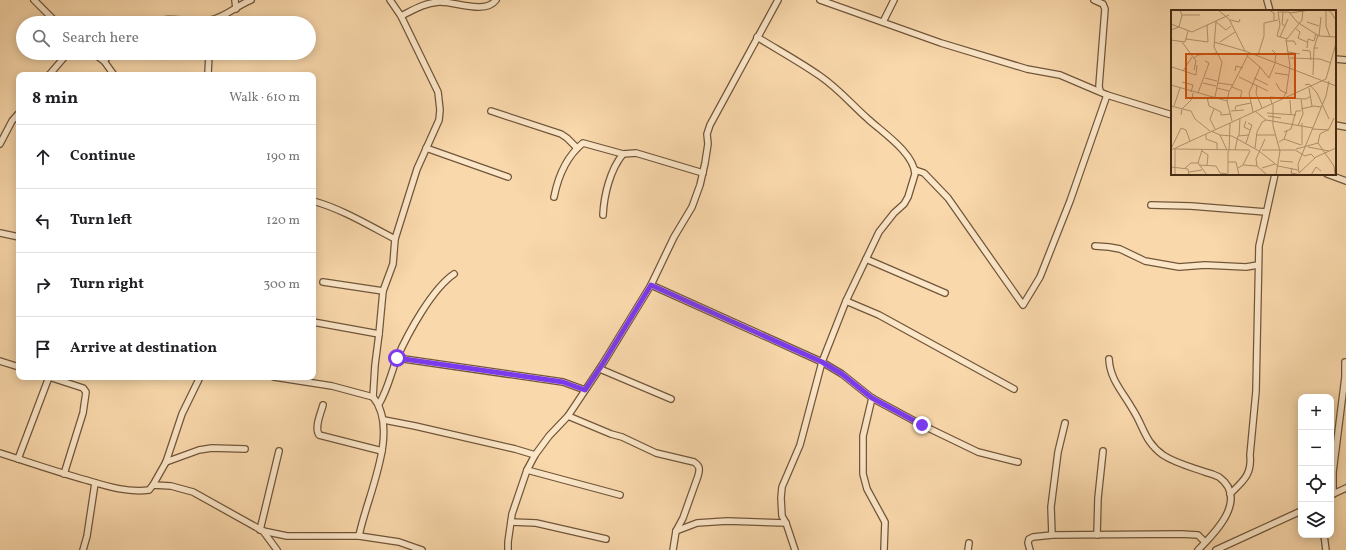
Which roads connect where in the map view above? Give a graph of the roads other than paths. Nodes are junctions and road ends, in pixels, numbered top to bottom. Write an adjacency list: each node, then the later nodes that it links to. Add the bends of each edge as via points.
1 (34, 0): 13 (street)
2 (236, 0): 11 (street)
3 (250, 0): 11 (street)
4 (390, 0): 15 (street)
5 (496, 0): 15 (street, via 493,4 480,7 438,2 426,4)
6 (778, 0): 17 (street)
7 (820, 0): 16 (street)
8 (894, 0): 16 (street)
9 (1094, 0): 24 (street, via 1103,4 1105,8)
10 (1267, 0): 12 (street)
11 (236, 9): 14 (street)
12 (1270, 10)
13 (50, 16)
14 (225, 16)
15 (400, 16): 32 (street, via 438,92 439,120)
16 (883, 22): 24 (street, via 1027,69 1060,75)
17 (757, 37): 35 (street, via 841,92 894,142 909,158); 36 (street, via 710,125)
18 (62, 60): 21 (street)
19 (209, 60): 23 (street)
20 (104, 61): 22 (street)
21 (52, 72)
22 (112, 72)
23 (208, 72)
24 (1100, 91): 25 (street)
25 (1107, 95): 27 (street); 35 (street, via 1040,277 1023,305 948,198 924,173)
26 (491, 112): 33 (street, via 561,134)
27 (1171, 115)
28 (16, 116): 31 (street)
29 (1336, 125): 30 (street)
30 (1346, 127)
31 (0, 144)
32 (426, 148): 39 (street); 48 (street)
33 (577, 148): 34 (street, via 583,143); 41 (street, via 566,165)
34 (623, 154): 36 (street, via 636,153); 45 (street, via 608,186)
35 (915, 170): 50 (street, via 908,197 880,232)
36 (703, 173): 54 (street, via 692,207)
37 (1275, 175): 44 (street)
38 (1331, 175): 40 (street)
39 (508, 177)
40 (1346, 181)
41 (554, 197)
42 (316, 202): 48 (street, via 351,215)
43 (1152, 205): 44 (street)
44 (1266, 212): 51 (street, via 1258,246)
45 (603, 215)
46 (0, 233): 47 (street)
47 (16, 236)
48 (394, 239): 55 (street, via 393,264)
49 (1095, 246): 51 (street, via 1120,249 1145,261 1179,267)
50 (866, 259): 56 (street); 57 (street)
51 (1258, 265): 96 (street, via 1256,391 1251,464 1244,480)
52 (454, 274): 60 (street, via 436,290)
53 (323, 282): 55 (street)
54 (651, 285): 63 (street); 66 (street)
55 (383, 291): 59 (street)
56 (944, 293)
57 (846, 301): 63 (street); 71 (street, via 879,316)
58 (316, 323): 59 (street)
59 (380, 334): 73 (street)
60 (397, 358): 72 (street, via 563,382); 76 (street, via 386,392)
61 (1108, 359): 96 (street, via 1113,378 1154,448 1179,463 1219,477 1228,487)
62 (0, 362): 65 (street)
63 (822, 362): 75 (street); 101 (street, via 800,446 782,487 781,507)
64 (1345, 362): 90 (street)
65 (16, 366)
66 (600, 369): 72 (street); 74 (street)
67 (48, 380): 87 (street)
68 (58, 380): 92 (street, via 83,388 86,392 83,412)
69 (199, 380): 88 (street, via 182,414)
70 (293, 380): 73 (street, via 332,386)
71 (1014, 389)
72 (585, 390): 78 (street)
73 (373, 397): 76 (street)
74 (671, 398)
75 (872, 398): 89 (street, via 978,452); 117 (street, via 863,436 863,474 867,489 885,522)
76 (379, 404): 79 (street)
77 (323, 405): 84 (street, via 317,428 319,435)
78 (568, 416): 86 (street); 103 (street, via 656,452 698,465 698,476)
79 (384, 420): 84 (street); 86 (street, via 515,449)
80 (1065, 423): 106 (street, via 1058,452 1051,507)
81 (245, 449): 88 (street, via 199,450)
82 (1103, 450): 104 (street)
83 (279, 451): 102 (street)
84 (382, 451): 105 (street)
85 (0, 453): 87 (street)
86 (535, 456): 91 (street)
87 (18, 459): 92 (street)
88 (166, 462): 94 (street)
89 (1018, 462)
90 (1334, 466)
91 (527, 470): 98 (street); 100 (street)
92 (64, 474): 93 (street)
93 (95, 483): 94 (street, via 131,491 149,490); 111 (street)
94 (153, 485): 102 (street, via 171,486 193,492)
95 (1346, 488): 97 (street)
96 (1230, 494): 109 (street, via 1229,512)
97 (1334, 494)
98 (620, 495)
99 (1298, 512): 121 (street)
100 (511, 522): 108 (street, via 536,523); 114 (street)
101 (786, 523): 103 (street, via 697,523); 116 (street)
102 (261, 530): 105 (street, via 287,536); 112 (street)
103 (676, 531): 115 (street)
104 (1097, 535): 106 (street); 109 (street, via 1192,535)
105 (359, 536): 113 (street, via 399,542)
106 (1052, 536): 119 (street, via 1033,537 1028,543)
107 (1324, 538): 122 (street)
108 (606, 539)
109 (1205, 542): 120 (street)
110 (968, 543): 118 (street)
111 (83, 550)
112 (277, 550)
113 (422, 550)
114 (508, 550)
115 (673, 550)
116 (795, 550)
117 (884, 550)
118 (968, 550)
119 (1030, 550)
120 (1198, 550)
121 (1219, 550)
122 (1326, 550)

